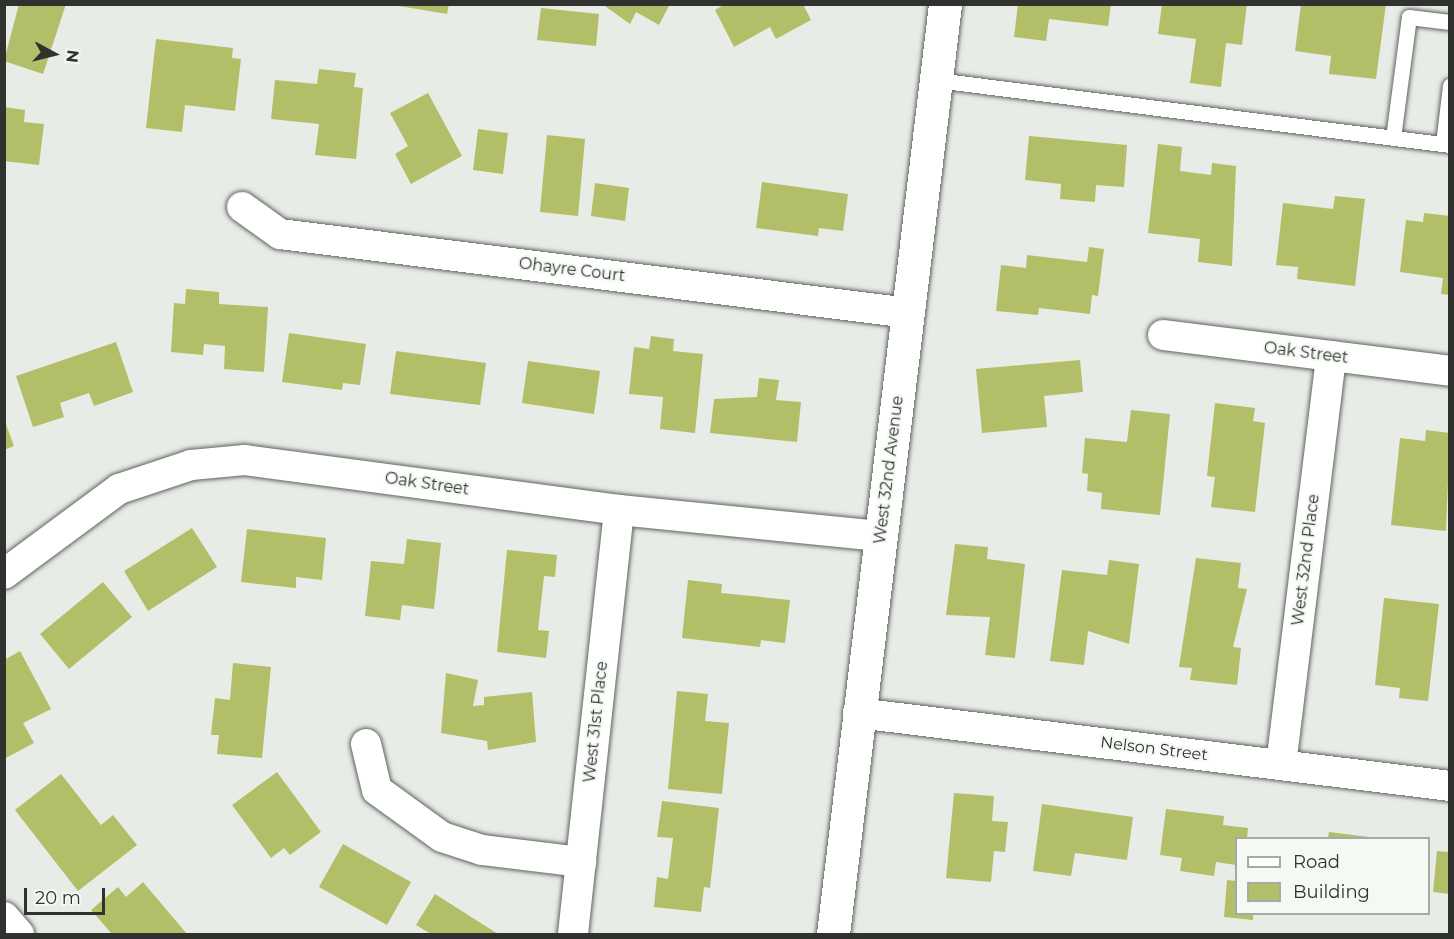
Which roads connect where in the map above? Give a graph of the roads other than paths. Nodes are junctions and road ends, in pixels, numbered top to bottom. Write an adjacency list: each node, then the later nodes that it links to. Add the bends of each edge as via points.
1 (945, 4): 3 (street, West 32nd Avenue)
2 (1449, 22): 5 (lane, via 1409,17)
3 (936, 80): 5 (lane); 8 (street, West 32nd Avenue)
4 (1449, 85): 6 (lane)
5 (1393, 138): 6 (lane)
6 (1446, 144)
7 (242, 207): 8 (street, Ohayre Court, via 280,234)
8 (909, 313): 13 (street, West 32nd Avenue)
9 (1163, 335): 10 (street, Oak Street)
10 (1331, 356): 11 (street, Oak Street); 17 (street, West 32nd Place)
11 (1449, 370)
12 (619, 510): 13 (street, Oak Street); 14 (street, Oak Street, via 244,460 191,465 119,489); 19 (street, West 31st Place)
13 (880, 536): 15 (street, West 32nd Avenue)
14 (4, 574)
15 (858, 713): 17 (street, Nelson Street); 23 (street, West 32nd Avenue)
16 (366, 744): 19 (street, via 377,790 441,837 482,850)
17 (1281, 765): 18 (street, Nelson Street)
18 (1449, 786)
19 (581, 862): 22 (street, West 31st Place)
20 (4, 917): 21 (street)
21 (19, 934)
22 (573, 934)
23 (833, 934)

